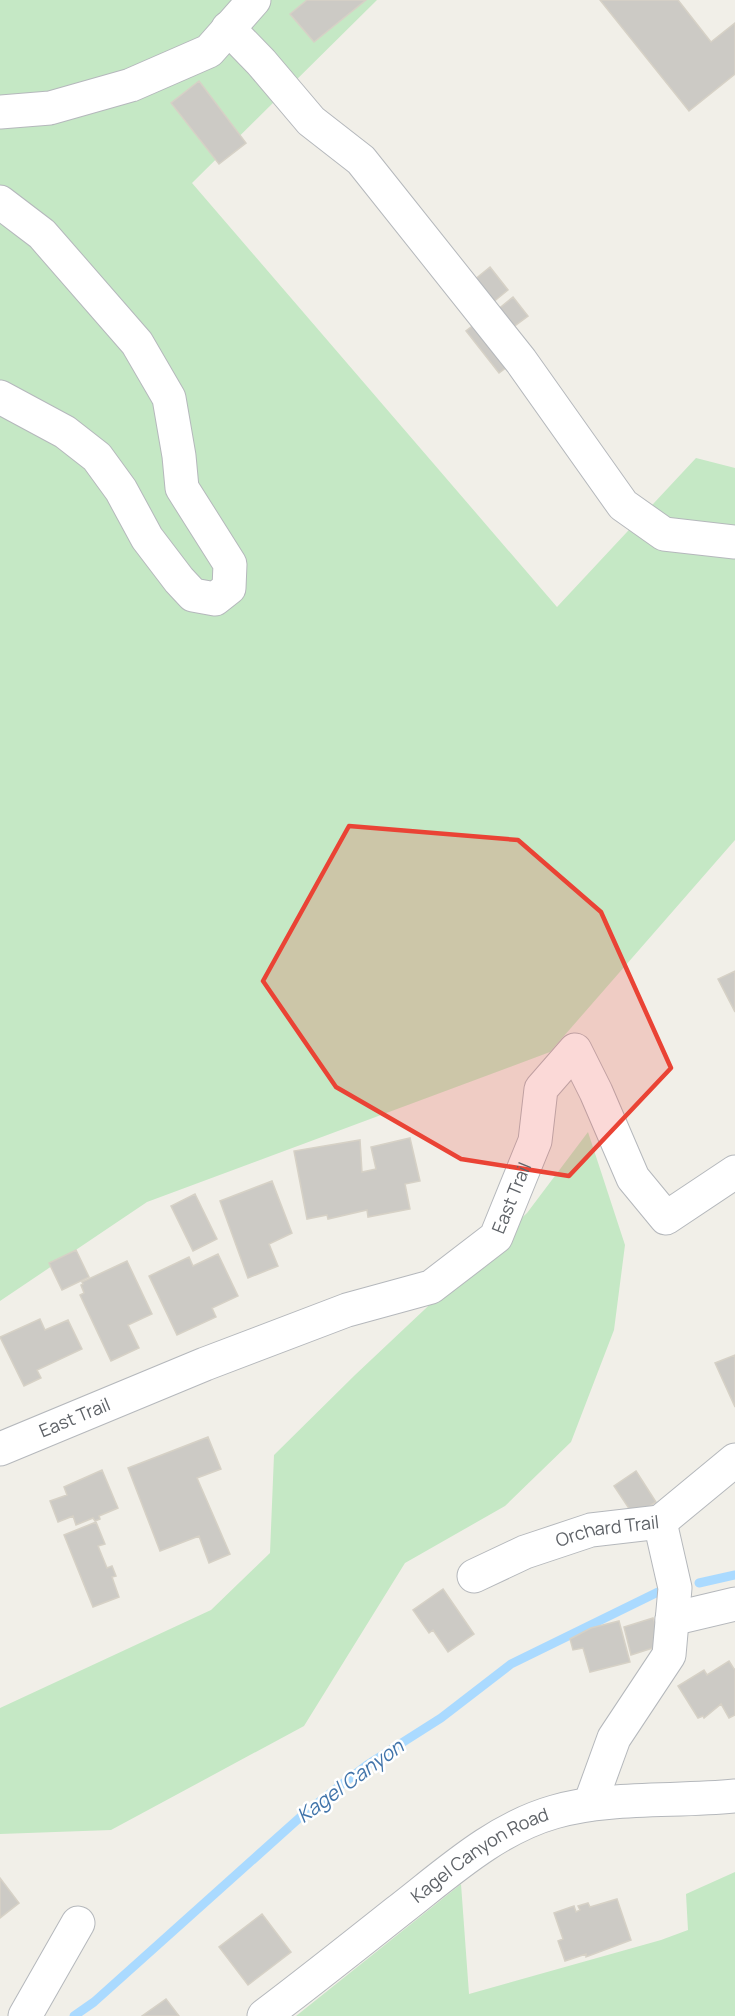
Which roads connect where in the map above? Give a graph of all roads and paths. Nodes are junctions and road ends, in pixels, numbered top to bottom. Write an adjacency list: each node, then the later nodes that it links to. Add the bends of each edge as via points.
1 (254, 0): 2 (street)
2 (228, 28): 3 (street, via 209,51 131,85 50,108); 6 (street, via 311,121 361,160 521,362 623,505 664,534)
3 (0, 112)
4 (0, 202): 5 (street, via 42,234 137,343 169,398 182,488 230,564 230,588 214,599 193,595 147,538 121,490 97,457 65,432)
5 (0, 397)
6 (735, 542)
7 (735, 1172): 8 (street, East Trail, via 666,1218 633,1178 575,1050 541,1089 535,1141 496,1237 431,1287 347,1310)
8 (0, 1449)
9 (735, 1460): 10 (street)
10 (660, 1522): 11 (street, Orchard Trail, via 591,1530 525,1552); 13 (street, Orchard Trail, via 675,1588)
11 (474, 1576)
12 (735, 1604): 13 (street)
13 (672, 1619): 15 (street, Orchard Trail, via 669,1655 614,1738)
14 (735, 1797): 15 (street, Kagel Canyon Road)
15 (590, 1804): 18 (street, Kagel Canyon Road, via 539,1816 498,1836)
16 (78, 1923): 17 (street)
17 (25, 2016)
18 (264, 2016)

